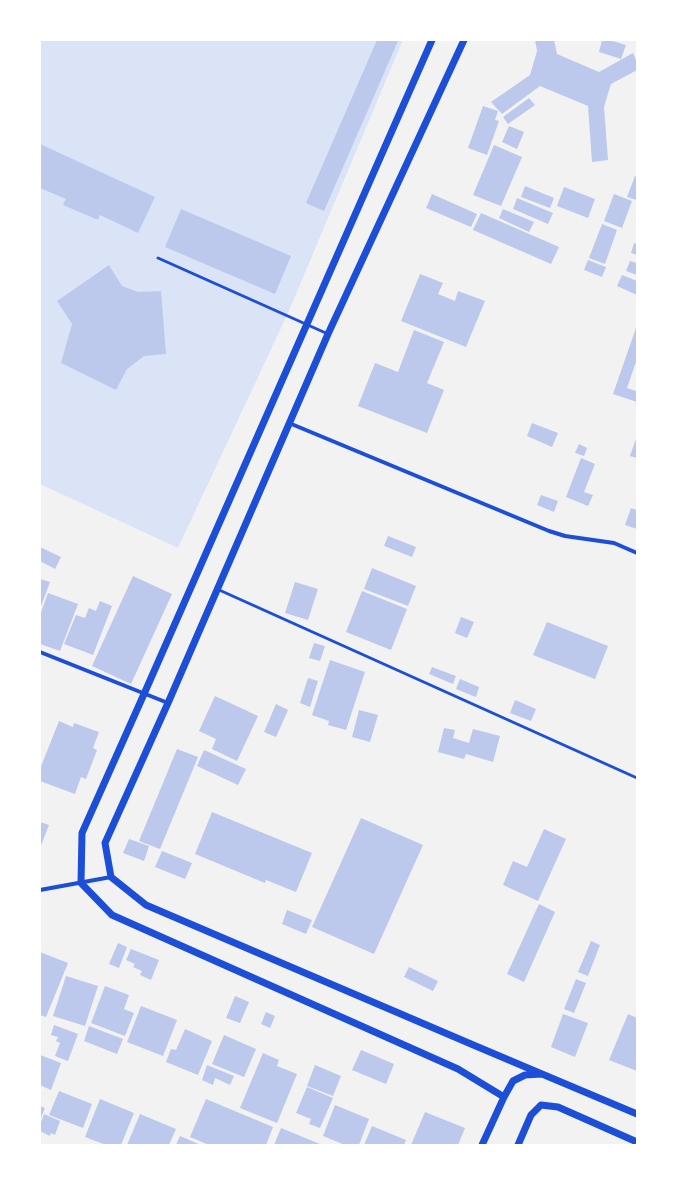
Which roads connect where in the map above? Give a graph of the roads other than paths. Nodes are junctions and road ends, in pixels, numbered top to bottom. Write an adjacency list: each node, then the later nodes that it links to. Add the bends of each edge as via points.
1 (432, 40): 4 (street)
2 (464, 40): 5 (street)
3 (158, 258): 4 (lane)
4 (306, 325): 5 (lane); 10 (street)
5 (328, 334): 6 (street)
6 (289, 422): 7 (street, via 549,531 565,536 614,543); 8 (street)
7 (637, 553)
8 (216, 589): 11 (street); 12 (lane)
9 (40, 652): 10 (street)
10 (144, 694): 11 (street); 14 (street, via 82,833)
11 (168, 704): 13 (street, via 105,843)
12 (637, 778)
13 (112, 877): 14 (street); 16 (street, via 146,905)
14 (81, 883): 15 (street); 17 (street, via 112,915 458,1069)
15 (40, 890)
16 (542, 1074): 17 (street, via 525,1075 513,1081); 18 (street)
17 (504, 1097): 20 (street)
18 (637, 1114)
19 (637, 1142): 21 (street, via 558,1107 542,1104 531,1115)
20 (482, 1145)
21 (518, 1145)

